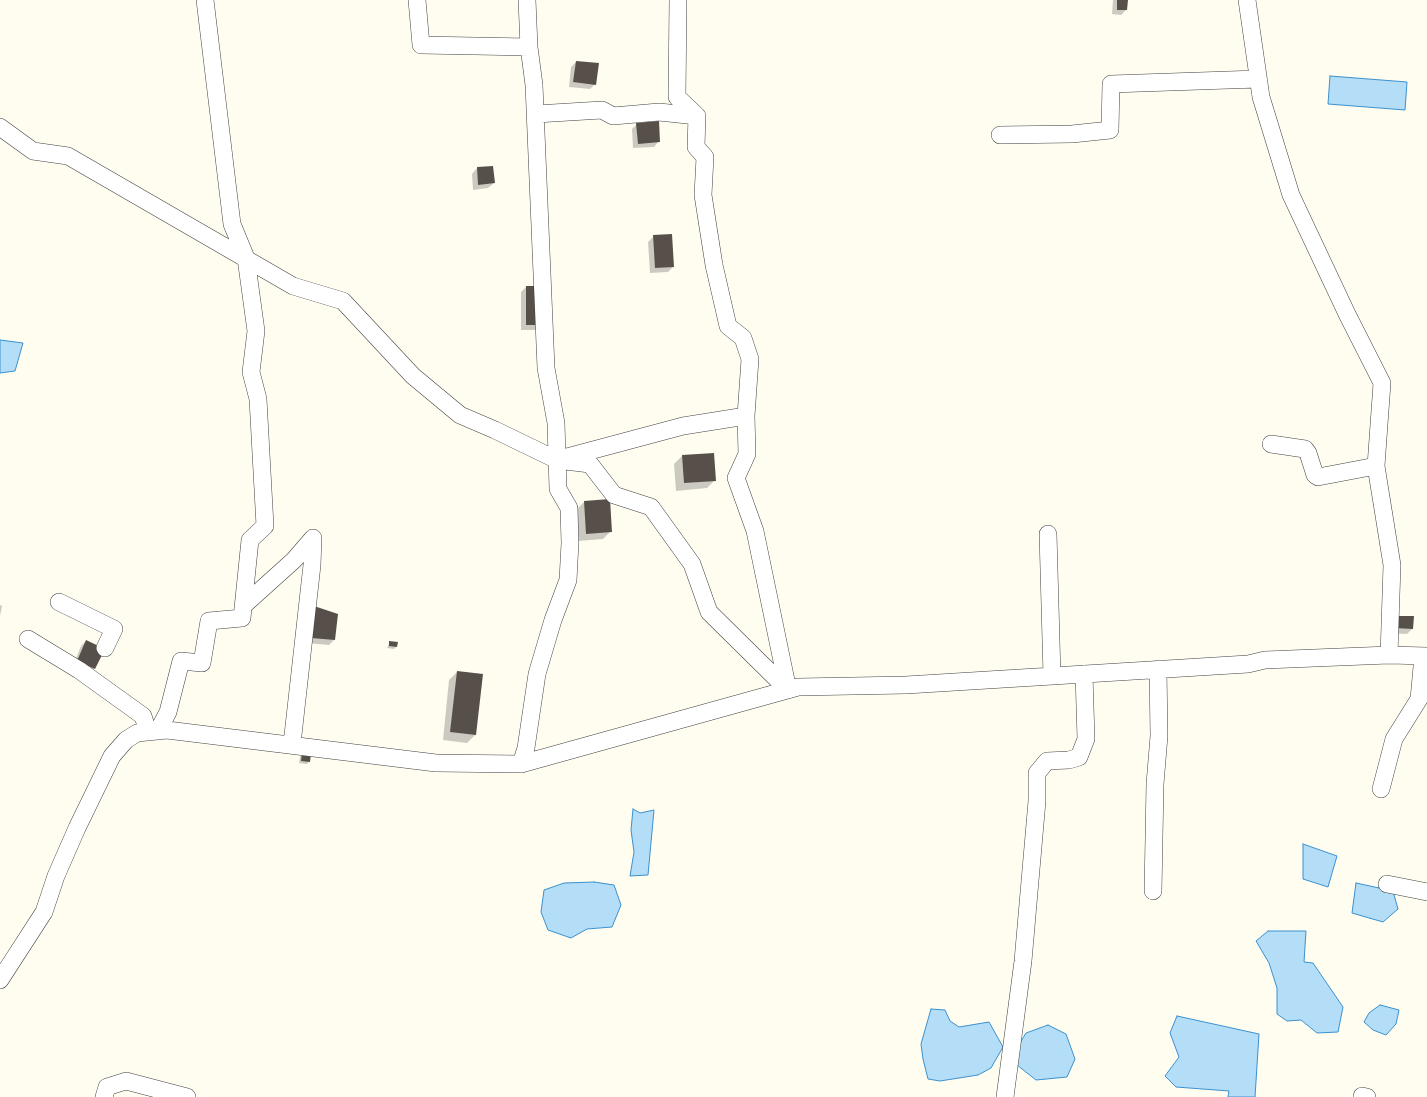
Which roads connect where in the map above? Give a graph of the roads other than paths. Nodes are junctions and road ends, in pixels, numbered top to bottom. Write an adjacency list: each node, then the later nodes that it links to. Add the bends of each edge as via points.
1 (205, 0): 12 (street, via 232,224)
2 (417, 0): 6 (street, via 421,45)
3 (527, 0): 6 (street)
4 (678, 0): 9 (street, via 677,97)
5 (1247, 0): 7 (street)
6 (529, 47): 8 (street)
7 (1258, 79): 11 (street, via 1111,84 1110,130 1072,134); 16 (street, via 1261,97 1291,194 1382,383)
8 (536, 114): 9 (street, via 602,110 613,116 659,112); 15 (street, via 546,368 556,423)
9 (697, 116): 13 (street, via 696,147 706,157 703,195 714,265 728,326 743,338 750,359)
10 (0, 127): 12 (street, via 33,151 68,156)
11 (1000, 135)
12 (246, 258): 15 (street, via 293,286 343,301 413,376 460,415); 19 (street, via 256,331 251,372 258,398 265,526 250,540)
13 (746, 416): 15 (street, via 683,426); 27 (street, via 747,454 736,478 755,531)
14 (1271, 444): 16 (street, via 1305,449 1318,477)
15 (557, 460): 27 (street, via 590,464 614,495 651,507 692,564 709,612); 30 (street, via 558,489 569,508 568,580 537,674 526,748)
16 (1376, 466): 22 (street, via 1392,565)
17 (1048, 534): 26 (street)
18 (59, 602): 21 (street, via 114,629)
19 (243, 606): 28 (street, via 242,618 209,621 202,663 181,661 168,712); 29 (street, via 294,560 313,538)
20 (28, 639): 28 (street, via 80,670 142,716)
21 (105, 648)
22 (1389, 655): 23 (street); 24 (street, via 1265,660 1248,664)
23 (1425, 656): 31 (street, via 1419,699 1394,738)
24 (1158, 670): 25 (street); 33 (street, via 1159,736 1155,784)
25 (1084, 674): 26 (street); 38 (street, via 1086,739 1079,756 1069,760 1047,761 1037,773 1037,801 1023,960)
26 (1052, 676): 27 (street, via 906,685 798,687)
27 (788, 690): 30 (street)
28 (153, 731): 29 (street, via 167,730); 35 (street, via 137,733 126,740 112,756 76,828 44,912)
29 (292, 744): 30 (street, via 436,763)
30 (521, 764)
31 (1381, 789)
32 (1386, 884): 34 (street)
33 (1153, 891)
34 (1427, 892)
35 (0, 980)
36 (104, 1097): 37 (street, via 107,1087 126,1081)
37 (187, 1097)
38 (1005, 1097)

